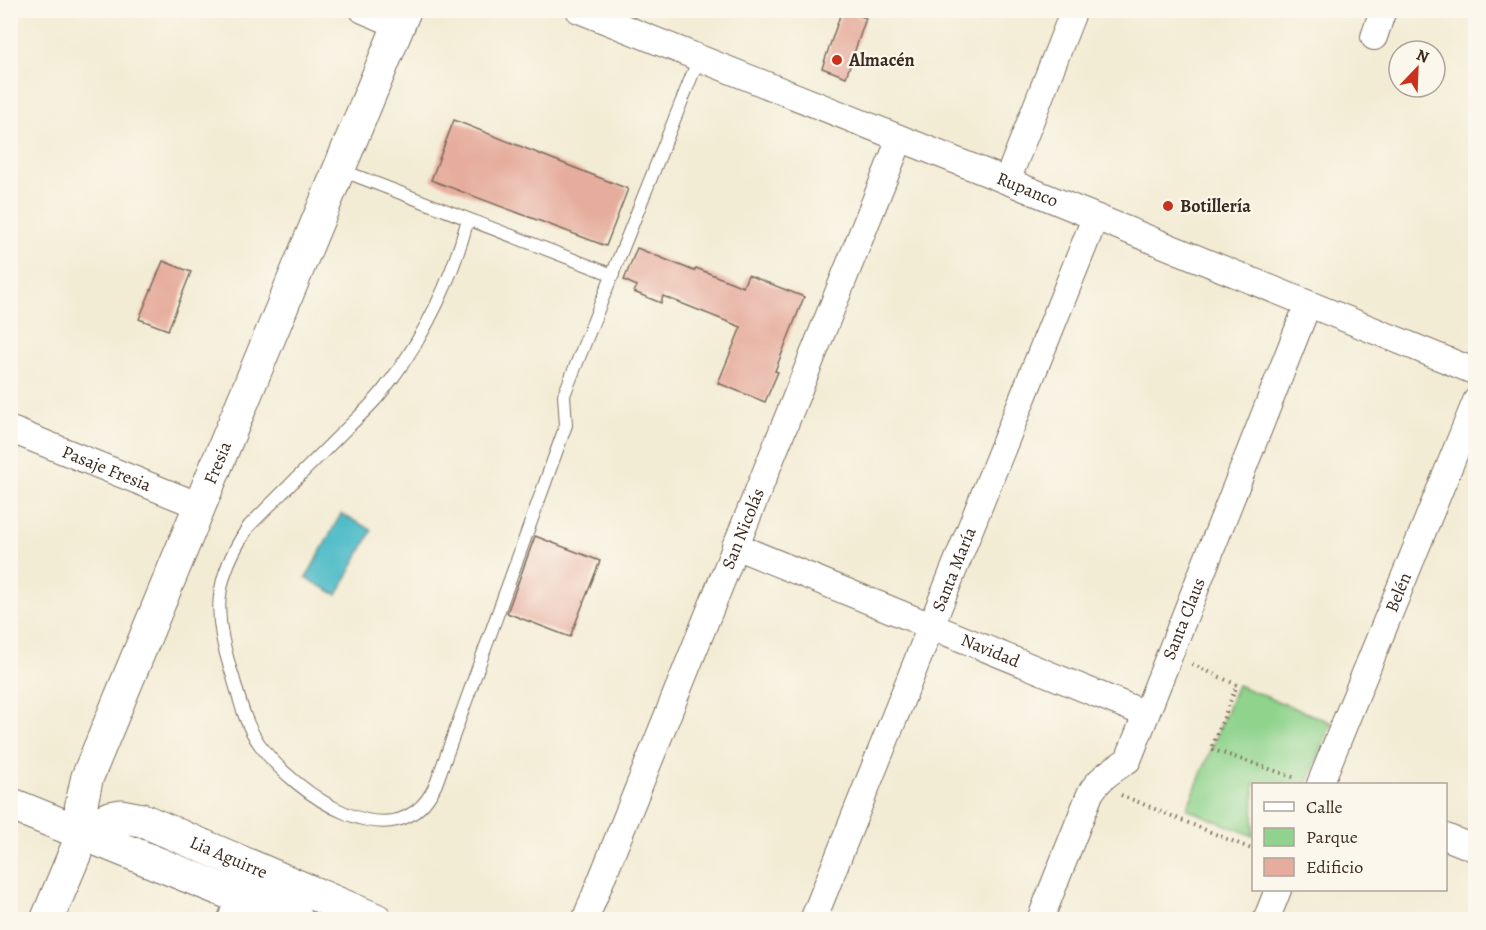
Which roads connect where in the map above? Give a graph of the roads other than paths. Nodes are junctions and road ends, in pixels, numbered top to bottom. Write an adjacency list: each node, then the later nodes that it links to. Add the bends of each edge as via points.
1 (363, 10): 5 (street)
2 (1074, 10): 10 (street)
3 (1383, 10): 6 (street)
4 (590, 13): 7 (street, Rupanco)
5 (402, 18): 9 (street, Fresia)
6 (1374, 37)
7 (699, 58): 8 (street, Rupanco); 13 (lane)
8 (900, 139): 10 (street, Rupanco); 19 (street, San Nicolás)
9 (340, 169): 12 (lane); 18 (street, Fresia)
10 (1007, 181): 11 (street, Rupanco)
11 (1095, 218): 14 (street, Rupanco); 20 (street, Santa María)
12 (468, 219): 13 (lane); 13 (lane, via 441,299 403,365 380,395 249,526 227,564 221,585 222,641 248,726 289,778 319,800 348,814 377,821 400,819 423,806 431,796 566,425 564,395)
13 (613, 274)
14 (1308, 304): 15 (street, Rupanco); 21 (street, Santa Claus)
15 (1476, 372)
16 (1476, 401): 22 (street, Belén)
17 (14, 431): 18 (street, Pasaje Fresia)
18 (200, 506): 24 (street, Fresia, via 87,778 81,806)
19 (735, 546): 20 (street, Navidad); 32 (street, San Nicolás)
20 (931, 626): 21 (street, Navidad); 33 (street, Santa María)
21 (1146, 714): 34 (street, Santa Claus, via 1128,760 1096,784 1090,794)
22 (1313, 783)
23 (10, 804): 24 (main road)
24 (83, 834): 27 (main road, Lia Aguirre, via 100,821 132,817); 29 (main road, Fresia)
25 (1447, 837): 26 (street)
26 (1476, 849)
27 (241, 889): 30 (main road, Lia Aguirre); 31 (main road, Lia Aguirre)
28 (1278, 891): 35 (street)
29 (47, 920)
30 (297, 920)
31 (376, 920)
32 (585, 920)
33 (813, 920)
34 (1040, 920)
35 (1266, 920)

